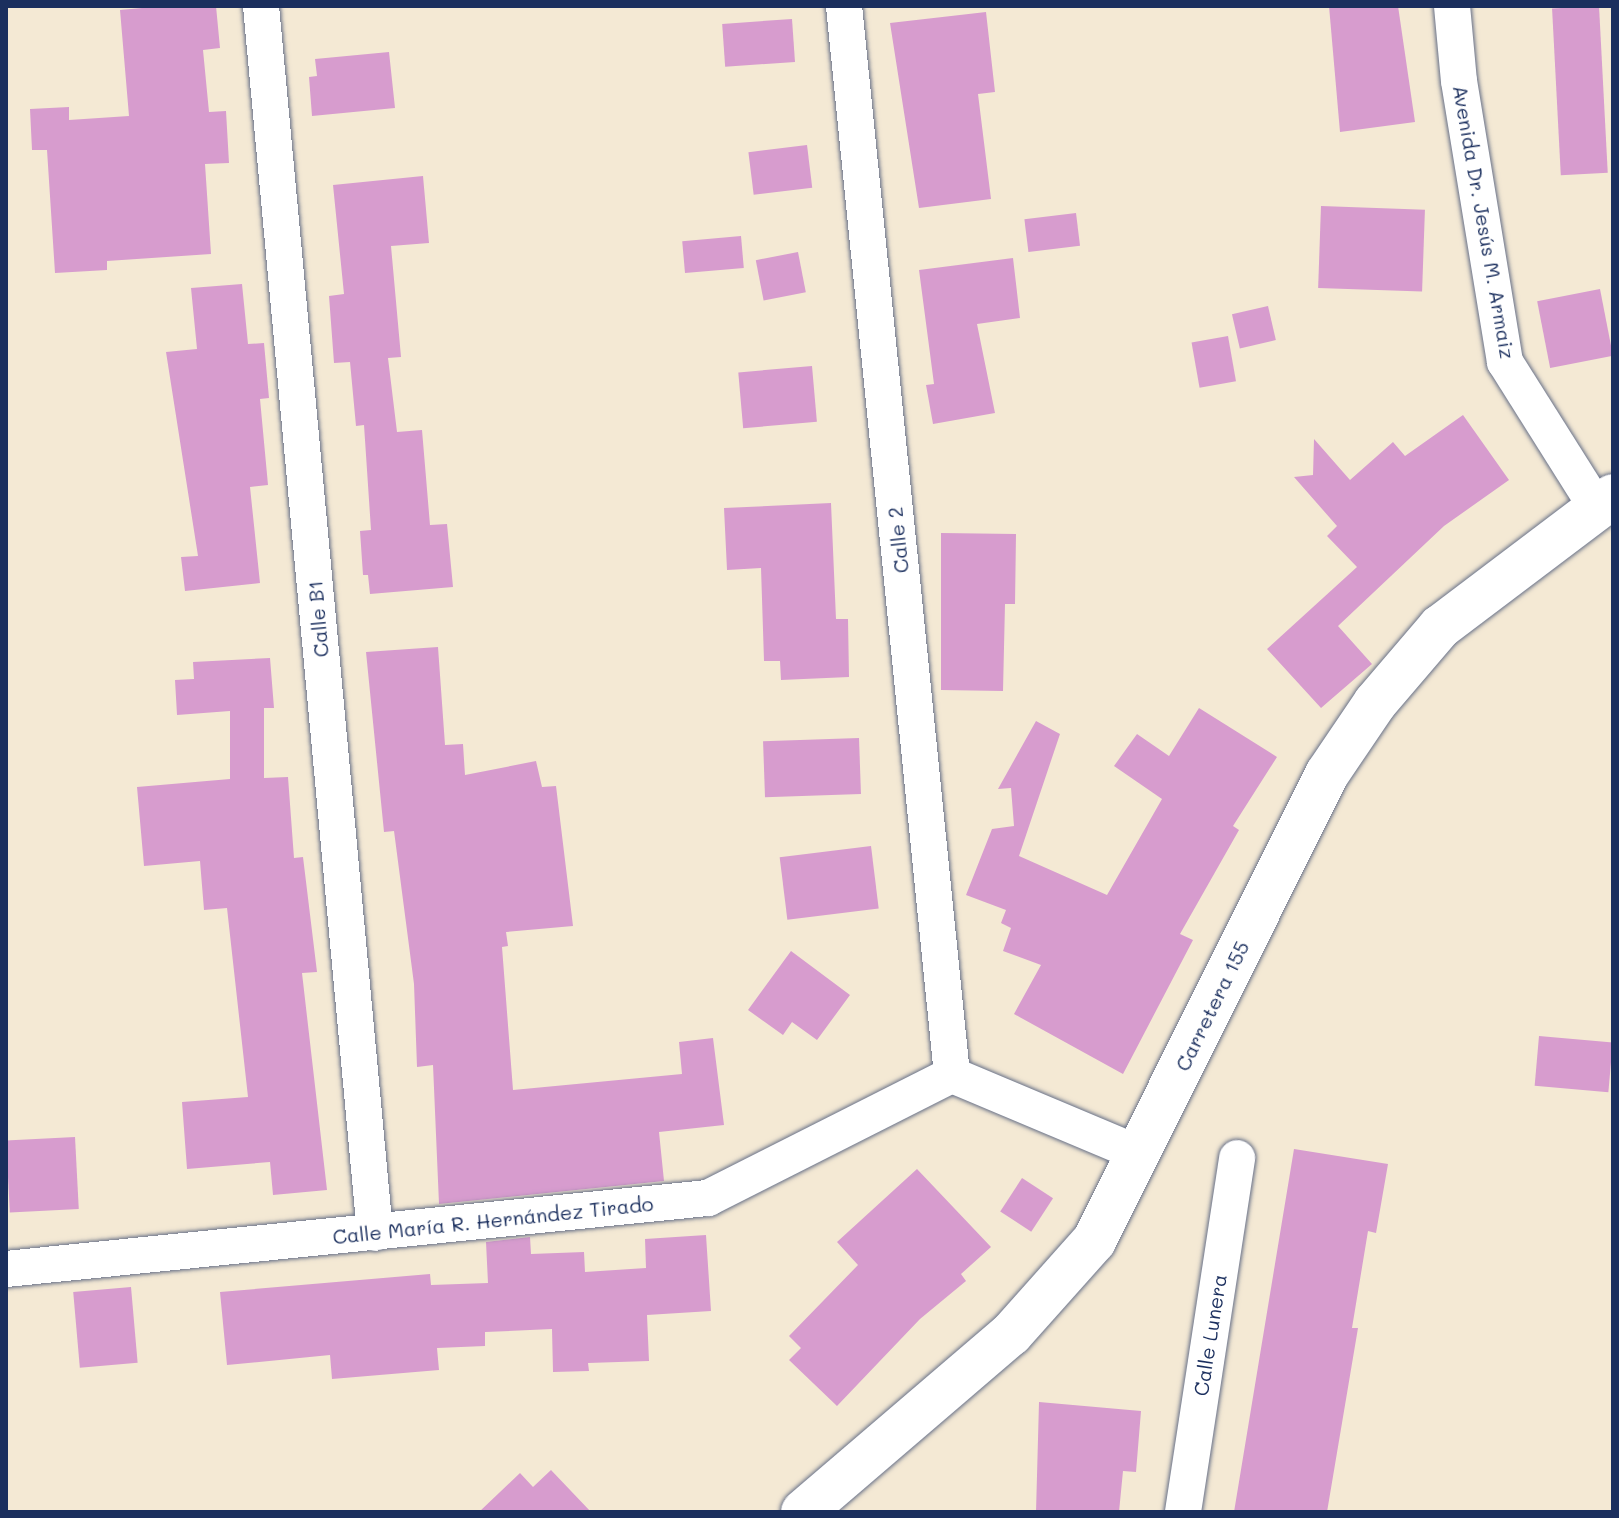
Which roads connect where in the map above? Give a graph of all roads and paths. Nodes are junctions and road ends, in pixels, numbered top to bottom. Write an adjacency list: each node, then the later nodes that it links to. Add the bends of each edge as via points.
1 (261, 6): 8 (street, Calle B1)
2 (844, 6): 5 (street, Calle 2)
3 (1452, 6): 4 (street, Avenida Dr. Jesús M. Armaiz, via 1459,81 1505,362)
4 (1605, 502): 6 (street, Carretera 155, via 1440,627 1375,703 1327,774)
5 (952, 1075): 6 (street); 8 (street, Calle María R. Hernández Tirado, via 708,1198)
6 (1138, 1153): 10 (street, Carretera 155, via 1094,1241 1011,1334)
7 (1237, 1158): 11 (street, Calle Lunera)
8 (375, 1233): 9 (street, Calle María R. Hernández Tirado)
9 (6, 1269)
10 (803, 1512)
11 (1183, 1512)

